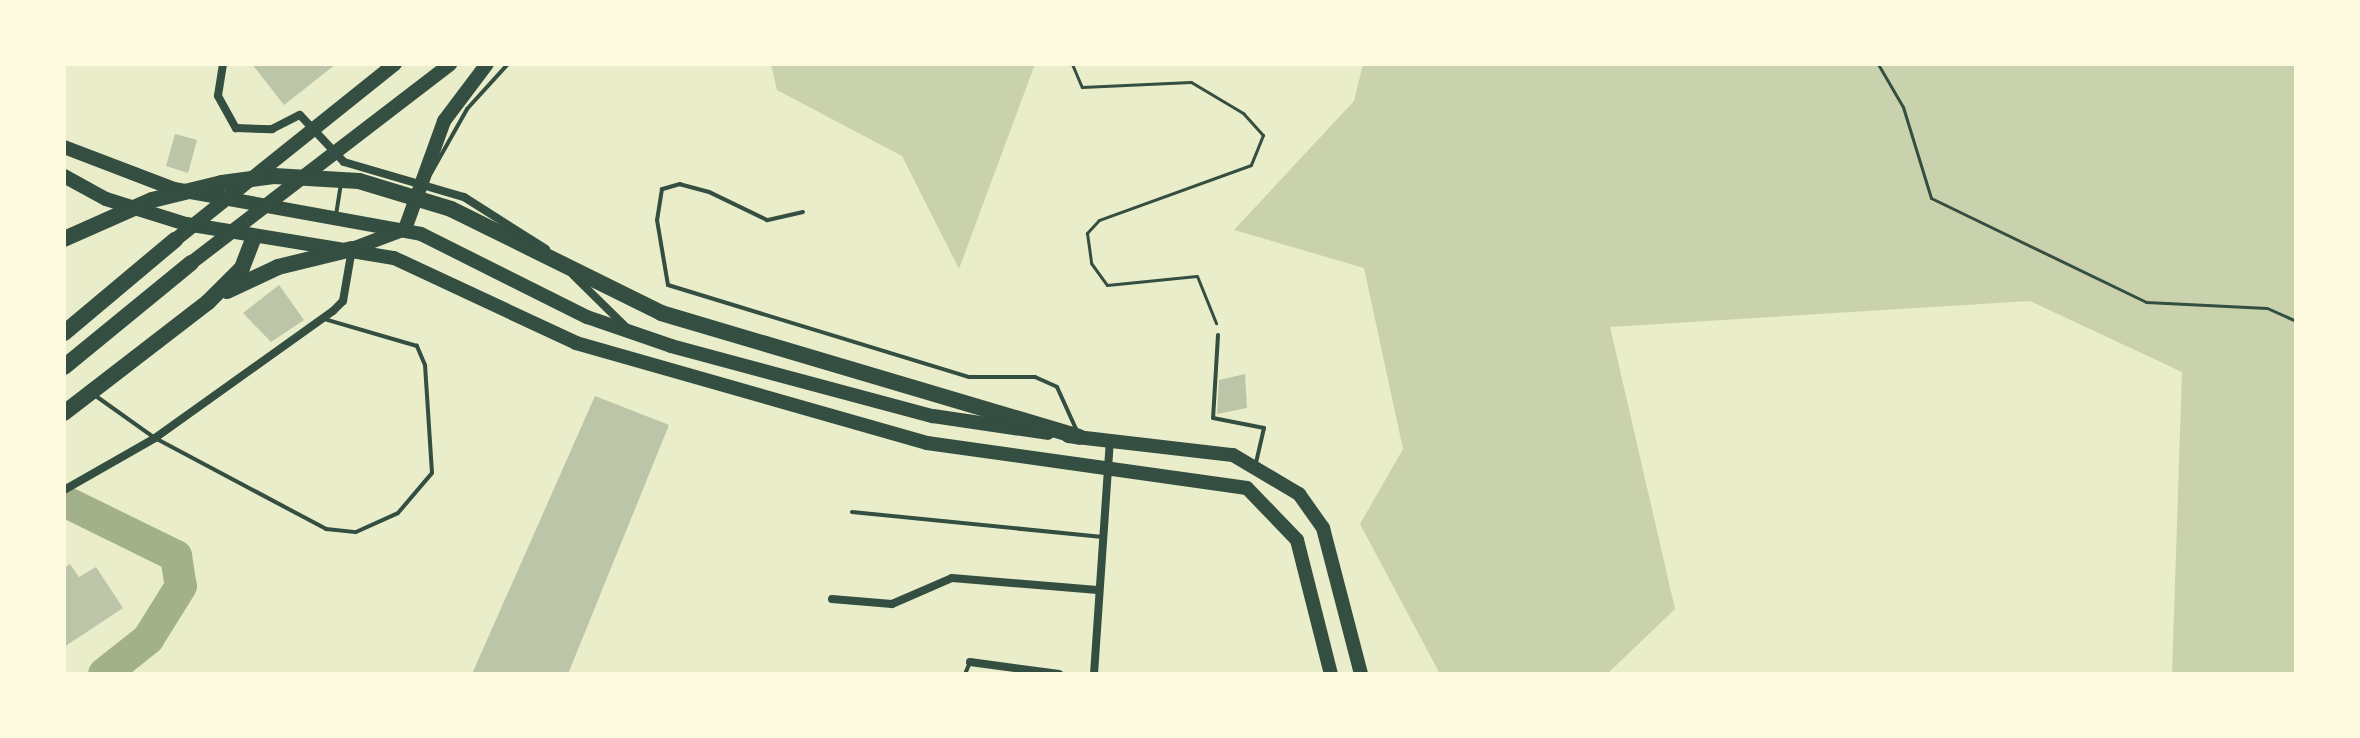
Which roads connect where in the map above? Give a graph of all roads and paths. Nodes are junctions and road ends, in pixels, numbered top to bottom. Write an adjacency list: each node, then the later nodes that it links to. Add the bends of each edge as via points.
1 (223, 64): 9 (street, via 218,96 228,123 258,132 300,115)
2 (395, 64): 18 (main road)
3 (450, 64): 20 (main road, via 343,140)
4 (487, 64): 11 (main road, via 454,102)
5 (508, 64): 11 (lane, via 467,109 447,155)
6 (1072, 64): 26 (path, via 1082,87 1191,82 1243,113 1263,135 1251,165 1099,220 1087,233 1091,263 1107,285 1197,276 1209,290)
7 (1878, 64): 23 (path, via 1903,107 1931,198 2146,302 2267,308)
8 (64, 147): 12 (main road, via 174,189)
9 (344, 162): 11 (street); 14 (lane)
10 (64, 176): 16 (main road, via 106,199)
11 (422, 183): 15 (main road); 24 (street, via 521,229)
12 (249, 204): 14 (main road); 16 (main road)
13 (803, 212): 31 (lane, via 767,220 709,192 680,184 662,189 657,220 668,285 969,377 1035,377 1070,403)
14 (335, 216): 15 (main road)
15 (405, 229): 19 (main road); 24 (main road)
16 (254, 237): 19 (main road); 21 (highway, via 242,268)
17 (64, 239): 31 (highway, via 152,200 222,183 274,176 359,181 451,209 588,283 718,332)
18 (175, 240): 25 (highway)
19 (352, 249): 21 (highway, via 278,267); 22 (street, via 343,301); 27 (main road, via 404,262)
20 (191, 263): 28 (highway)
21 (208, 302): 30 (highway)
22 (322, 319): 32 (street); 32 (lane, via 417,346 425,365 432,473 398,513 356,532 326,529)
23 (2296, 321)
24 (632, 332): 27 (main road); 31 (main road, via 933,416)
25 (64, 333)
26 (1218, 335): 34 (lane, via 1213,418 1264,428)
27 (619, 358): 35 (main road, via 927,443)
28 (64, 367)
29 (84, 387): 32 (lane)
30 (64, 413)
31 (1079, 437): 33 (main road); 35 (main road)
32 (155, 438): 37 (street)
33 (1111, 439): 34 (main road); 36 (street)
34 (1256, 463): 47 (main road, via 1299,494 1323,528)
35 (1077, 465): 36 (main road)
36 (1109, 467): 39 (street); 46 (main road, via 1237,485 1278,513 1297,540)
37 (64, 490)
38 (852, 512): 39 (lane)
39 (1103, 537): 40 (street)
40 (1098, 590): 41 (street, via 952,578 892,604); 45 (street)
41 (832, 599)
42 (970, 662): 43 (lane); 44 (street)
43 (965, 674)
44 (1059, 674)
45 (1094, 674)
46 (1331, 674)
47 (1361, 674)

